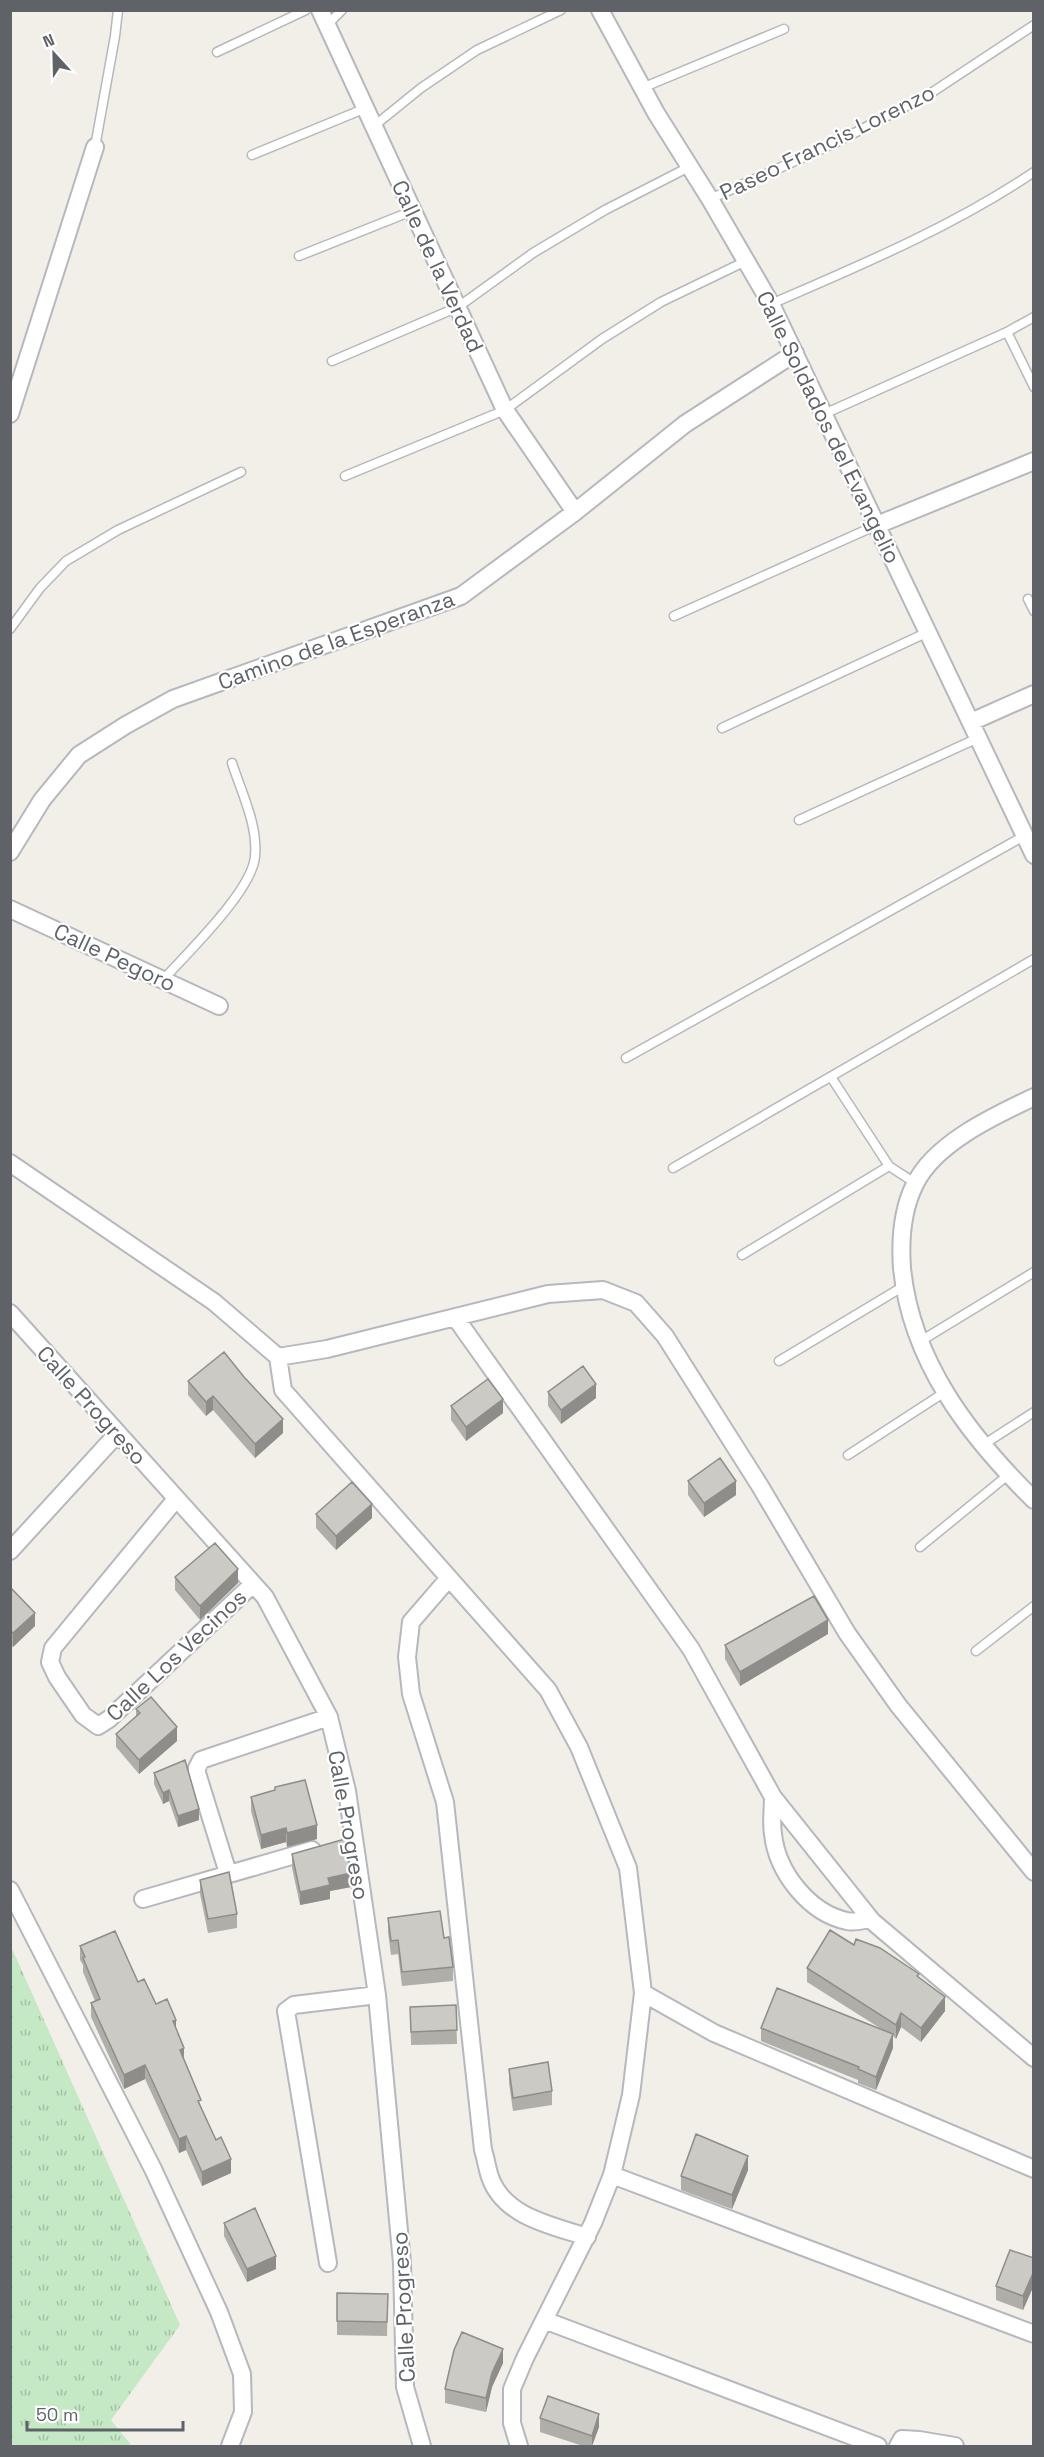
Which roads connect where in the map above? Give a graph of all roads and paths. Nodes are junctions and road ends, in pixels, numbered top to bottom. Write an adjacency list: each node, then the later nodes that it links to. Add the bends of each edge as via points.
1 (118, 10): 13 (lane)
2 (306, 10): 9 (lane)
3 (342, 10): 6 (lane)
4 (561, 10): 12 (lane, via 477,50)
5 (600, 10): 10 (street, Calle Soldados del Evangelio)
6 (323, 18): 11 (street, Calle de la Verdad)
7 (1034, 25): 17 (lane, Paseo Francis Lorenzo, via 928,95 833,144)
8 (784, 29): 10 (lane)
9 (217, 52)
10 (642, 88): 15 (street, Calle Soldados del Evangelio)
11 (366, 108): 12 (street, Calle de la Verdad); 14 (lane)
12 (374, 126): 18 (street, Calle de la Verdad)
13 (95, 147): 29 (street)
14 (252, 155)
15 (689, 167): 17 (street, Calle Soldados del Evangelio); 22 (lane, via 533,253)
16 (1034, 172): 21 (lane, via 929,233)
17 (710, 199): 20 (street, Calle Soldados del Evangelio)
18 (412, 211): 19 (lane); 22 (street, Calle de la Verdad)
19 (299, 256)
20 (746, 261): 21 (street, Calle Soldados del Evangelio); 28 (lane, via 662,302 602,339)
21 (771, 304): 25 (street, Calle Soldados del Evangelio)
22 (458, 307): 26 (lane); 28 (street, Calle de la Verdad)
23 (1034, 317): 24 (lane)
24 (1007, 332): 27 (lane); 30 (lane)
25 (795, 353): 30 (street, Calle Soldados del Evangelio); 34 (street, Camino de la Esperanza, via 685,424)
26 (332, 361)
27 (1034, 387)
28 (505, 410): 33 (lane); 34 (street, Calle de la Verdad)
29 (10, 414)
30 (824, 414): 35 (street, Calle Soldados del Evangelio)
31 (1034, 461): 35 (street)
32 (241, 472): 39 (lane, via 118,530 66,561)
33 (345, 476)
34 (575, 512): 48 (street, Camino de la Esperanza, via 461,596 173,699 126,725 79,755 42,800)
35 (877, 525): 38 (lane); 40 (street, Calle Soldados del Evangelio)
36 (1028, 599): 37 (lane)
37 (1034, 611)
38 (675, 616)
39 (10, 628)
40 (928, 632): 42 (street, Calle Soldados del Evangelio); 43 (lane)
41 (1034, 694): 42 (street)
42 (971, 722): 44 (street, Calle Soldados del Evangelio)
43 (722, 728)
44 (978, 738): 46 (lane); 47 (street, Calle Soldados del Evangelio)
45 (232, 763): 52 (lane, via 253,829 255,856 249,879)
46 (799, 820)
47 (1024, 836): 49 (street, Calle Soldados del Evangelio); 54 (lane)
48 (10, 852)
49 (1034, 855)
50 (10, 909): 52 (street, Calle Pegoro)
51 (1034, 959): 55 (lane)
52 (163, 980): 53 (street, Calle Pegoro)
53 (219, 1006)
54 (626, 1058)
55 (831, 1077): 58 (lane); 59 (lane)
56 (1034, 1097): 60 (street, via 974,1127 939,1153)
57 (10, 1163): 67 (street, via 214,1302)
58 (889, 1166): 60 (lane); 61 (lane)
59 (674, 1168)
60 (915, 1183): 63 (street, via 905,1212 900,1247)
61 (742, 1255)
62 (1034, 1272): 66 (lane)
63 (904, 1286): 66 (street); 68 (lane)
64 (10, 1313): 71 (street, Calle Progreso)
65 (455, 1317): 67 (street); 84 (street, via 692,1649); 86 (street, via 548,1294 603,1290 636,1303 665,1336 847,1633 898,1705)
66 (918, 1342): 69 (street)
67 (278, 1357): 79 (street, via 283,1390)
68 (779, 1361)
69 (945, 1392): 72 (street); 73 (lane)
70 (1034, 1412): 72 (lane)
71 (118, 1433): 75 (street, Calle Progreso); 78 (street)
72 (983, 1444): 74 (street)
73 (848, 1455)
74 (1008, 1475): 76 (street); 77 (lane)
75 (176, 1499): 80 (street, Calle Progreso); 80 (street, Calle Los Vecinos, via 53,1648 50,1662 83,1715 98,1726 109,1719)
76 (1034, 1500)
77 (920, 1547)
78 (10, 1551)
79 (449, 1578): 91 (street, via 548,1690 579,1747 628,1868); 96 (street, via 411,1622 407,1657 411,1694 444,1802 483,2150 491,2179 506,2201 529,2218)
80 (253, 1584): 83 (street, Calle Progreso, via 265,1597)
81 (1034, 1606): 82 (lane)
82 (976, 1651)
83 (329, 1718): 85 (street, Calle Progreso, via 346,1791); 87 (street, via 198,1763 197,1773)
84 (773, 1797): 90 (street); 90 (street, via 773,1834 782,1865 796,1887 833,1917 850,1922)
85 (342, 1842): 87 (street); 92 (street, Calle Progreso)
86 (1034, 1872)
87 (228, 1874): 89 (street)
88 (10, 1890): 100 (street, via 153,2169 219,2312 242,2374 243,2412)
89 (143, 1899)
90 (870, 1918): 93 (street)
91 (643, 1993): 94 (street, via 714,2033); 95 (street, via 631,2095)
92 (376, 1995): 97 (street, via 294,2005 286,2011); 101 (street, Calle Progreso, via 402,2263 405,2387)
93 (1034, 2058)
94 (1034, 2169)
95 (612, 2175): 96 (street); 99 (street)
96 (586, 2237): 98 (street)
97 (328, 2263)
98 (544, 2320): 102 (street, via 512,2389 512,2423); 103 (street)
99 (1034, 2334)
100 (230, 2446)
101 (422, 2446)
102 (519, 2446)
103 (878, 2446)
104 (898, 2446): 105 (street, via 902,2439)
105 (955, 2446)

